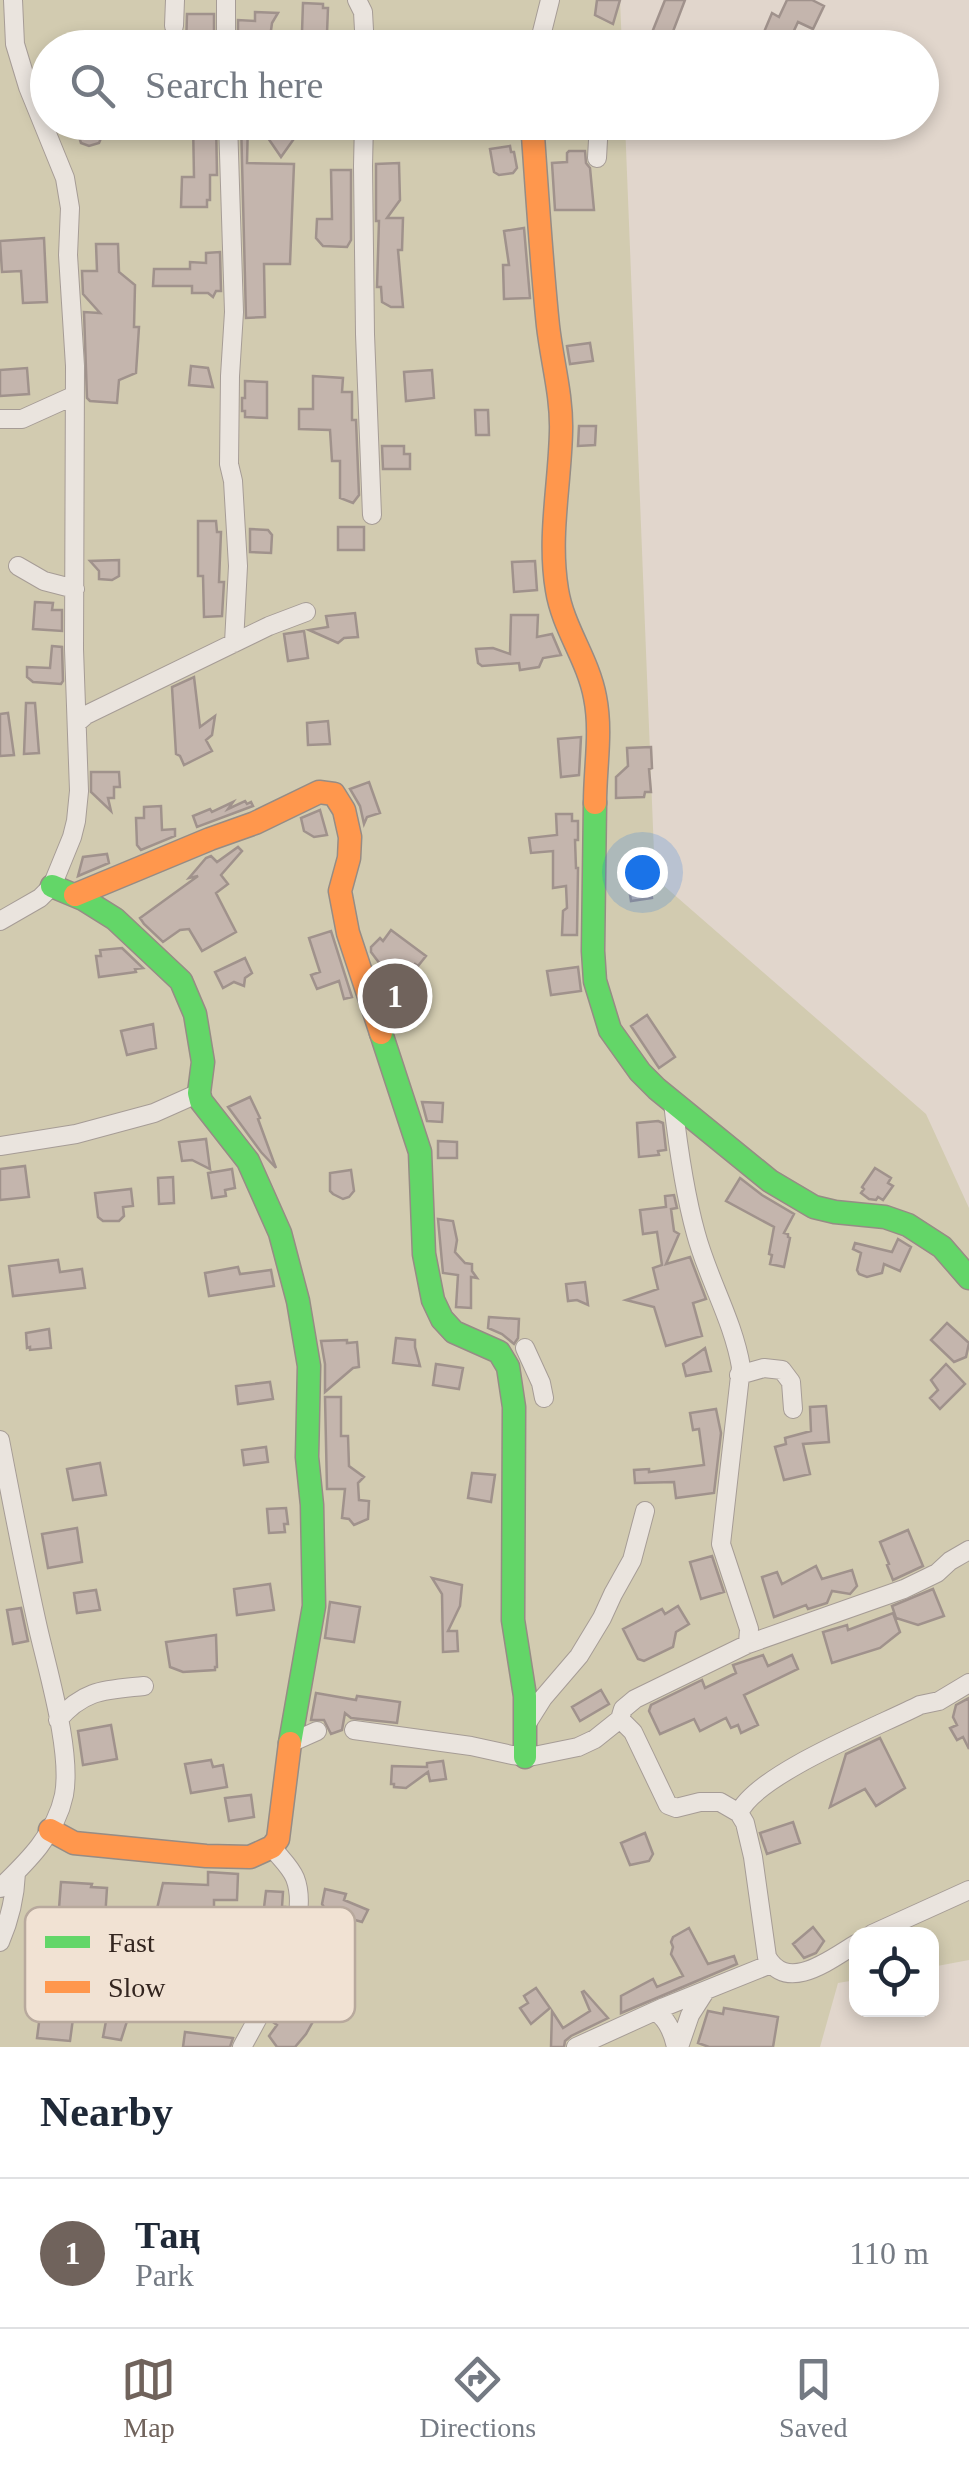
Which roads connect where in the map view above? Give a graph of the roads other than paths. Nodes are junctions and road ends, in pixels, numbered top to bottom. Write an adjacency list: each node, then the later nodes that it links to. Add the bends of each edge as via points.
1 (13, 0): 10 (street, via 15,44)
2 (175, 0): 6 (street)
3 (226, 0): 7 (street)
4 (357, 0): 8 (street)
5 (550, 0): 9 (street)
6 (174, 26)
7 (226, 30)
8 (364, 30)
9 (542, 30)
10 (30, 89)
11 (50, 140): 17 (street, via 68,197)
12 (229, 140): 23 (street)
13 (364, 140): 19 (street)
14 (533, 140): 29 (street, via 560,412 556,588 595,698 599,745 595,981 618,1044)
15 (598, 140): 16 (street)
16 (597, 158)
17 (73, 396): 18 (street, via 22,419); 21 (street)
18 (0, 419)
19 (372, 514)
20 (18, 566): 21 (street)
21 (74, 589): 24 (street)
22 (306, 612): 23 (street)
23 (234, 643): 24 (street)
24 (78, 722): 25 (street, via 76,822)
25 (52, 886): 26 (street); 27 (street)
26 (75, 895): 28 (street, via 115,919 181,981 203,1062); 34 (street, via 319,792 334,794 350,837 340,892 348,933 420,1152 422,1252 433,1298 454,1332 504,1356)
27 (0, 921)
28 (199, 1093): 30 (street, via 107,1126); 47 (street, via 248,1162 280,1233 309,1366 314,1606)
29 (673, 1103): 31 (street, via 800,1200 908,1226 942,1247); 33 (street, via 696,1234 737,1346)
30 (0, 1146)
31 (969, 1278)
32 (525, 1348): 34 (street, via 542,1390)
33 (740, 1375): 35 (street, via 782,1370); 39 (street, via 721,1544 749,1628)
34 (513, 1395): 44 (street, via 514,1624)
35 (794, 1408)
36 (0, 1440): 43 (street)
37 (645, 1511): 44 (street, via 632,1560 602,1618)
38 (969, 1550): 39 (street, via 904,1589)
39 (748, 1644): 42 (street, via 635,1698)
40 (969, 1684): 49 (street, via 781,1774)
41 (144, 1686): 43 (street, via 90,1694)
42 (620, 1719): 48 (street, via 578,1747); 49 (street, via 668,1804 720,1802)
43 (58, 1720): 50 (street, via 66,1774)
44 (526, 1725): 48 (street)
45 (354, 1730): 48 (street)
46 (317, 1731): 47 (street)
47 (290, 1743): 51 (street, via 281,1826)
48 (525, 1757)
49 (739, 1813): 59 (street)
50 (50, 1830): 51 (street, via 74,1843 206,1856 250,1857); 52 (street)
51 (272, 1847): 55 (street, via 296,1882)
52 (16, 1873): 53 (street); 57 (street)
53 (0, 1888)
54 (969, 1890): 56 (street)
55 (298, 1907)
56 (887, 1927)
57 (0, 1942)
58 (849, 1948): 59 (street, via 800,1973)
59 (771, 1964): 60 (street)
60 (706, 1990): 61 (street); 65 (street)
61 (654, 2011): 64 (street); 65 (street)
62 (255, 2022): 63 (street)
63 (242, 2047)
64 (576, 2047)
65 (677, 2047)

